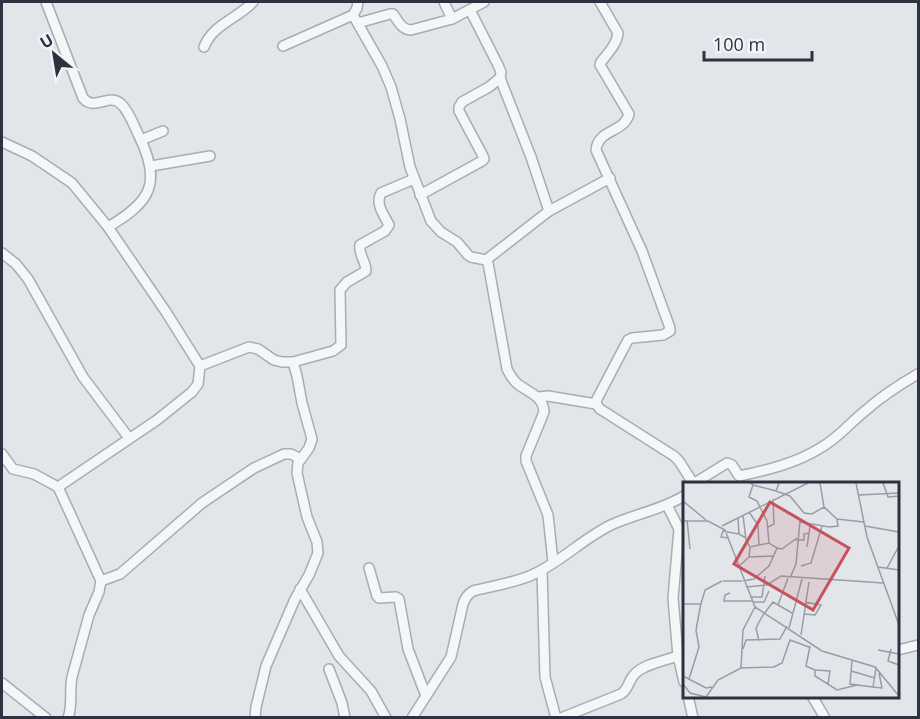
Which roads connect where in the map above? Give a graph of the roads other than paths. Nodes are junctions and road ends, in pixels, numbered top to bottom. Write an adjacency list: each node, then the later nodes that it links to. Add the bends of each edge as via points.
1 (46, 2): 14 (street, via 83,98 92,104 119,102)
2 (253, 2): 11 (street, via 208,37)
3 (358, 2): 8 (street)
4 (444, 2): 9 (street)
5 (484, 2): 7 (street)
6 (600, 2): 18 (street, via 618,33 600,65 628,114 625,123 597,143 596,150)
7 (470, 10): 9 (street); 12 (street, via 498,65)
8 (356, 19): 9 (street, via 393,14 401,27 411,30); 10 (street); 19 (street, via 392,87)
9 (452, 19)
10 (283, 46)
11 (204, 47)
12 (500, 78): 20 (street, via 459,107 484,159); 21 (street)
13 (163, 132): 14 (street)
14 (141, 140): 17 (street)
15 (2, 142): 22 (street, via 32,156 72,183)
16 (210, 156): 17 (street)
17 (151, 166): 22 (street, via 142,203)
18 (610, 178): 21 (street); 29 (street, via 642,251 670,331 628,340)
19 (414, 179): 20 (street); 25 (street, via 378,197 389,225 360,245 366,270 340,290 341,345)
20 (420, 195): 24 (street, via 435,227 471,257)
21 (549, 211): 24 (street)
22 (108, 226): 26 (street)
23 (2, 253): 30 (street, via 28,279 83,377)
24 (486, 260): 28 (street, via 507,369 517,384)
25 (293, 362): 26 (street, via 274,360 249,347); 32 (street, via 312,439)
26 (200, 366): 30 (street, via 195,388)
27 (918, 374): 33 (street, via 889,391 822,448)
28 (539, 397): 29 (street); 40 (street, via 544,412 526,461 548,515)
29 (596, 404): 34 (street, via 674,456)
30 (129, 438): 36 (street)
31 (2, 454): 36 (street, via 13,469 34,474)
32 (301, 459): 43 (street, via 284,454 254,468 202,504 120,574); 44 (street, via 297,468 299,488 318,553)
33 (740, 480): 35 (street, via 728,464)
34 (692, 482)
35 (695, 482)
36 (58, 487): 43 (street)
37 (683, 497): 38 (street)
38 (667, 506): 39 (street); 40 (street, via 612,525)
39 (682, 528): 45 (street, via 674,584)
40 (553, 562): 42 (street)
41 (369, 568): 52 (street, via 377,596 399,599 408,649)
42 (542, 570): 52 (street, via 530,577 469,593 451,657); 61 (street, via 545,676)
43 (101, 581): 56 (street, via 70,685)
44 (300, 589): 57 (street, via 267,666); 59 (street, via 339,656 371,690)
45 (680, 619): 48 (street)
46 (918, 645): 47 (street)
47 (899, 650)
48 (678, 656): 50 (street); 62 (street, via 640,669 624,693)
49 (329, 669): 58 (street)
50 (683, 678)
51 (2, 683): 55 (street)
52 (426, 696): 60 (street)
53 (688, 698): 63 (street)
54 (813, 698): 64 (street)
55 (46, 717)
56 (68, 717)
57 (255, 717)
58 (345, 717)
59 (386, 717)
60 (412, 717)
61 (556, 717)
62 (561, 717)
63 (693, 717)
64 (825, 717)

